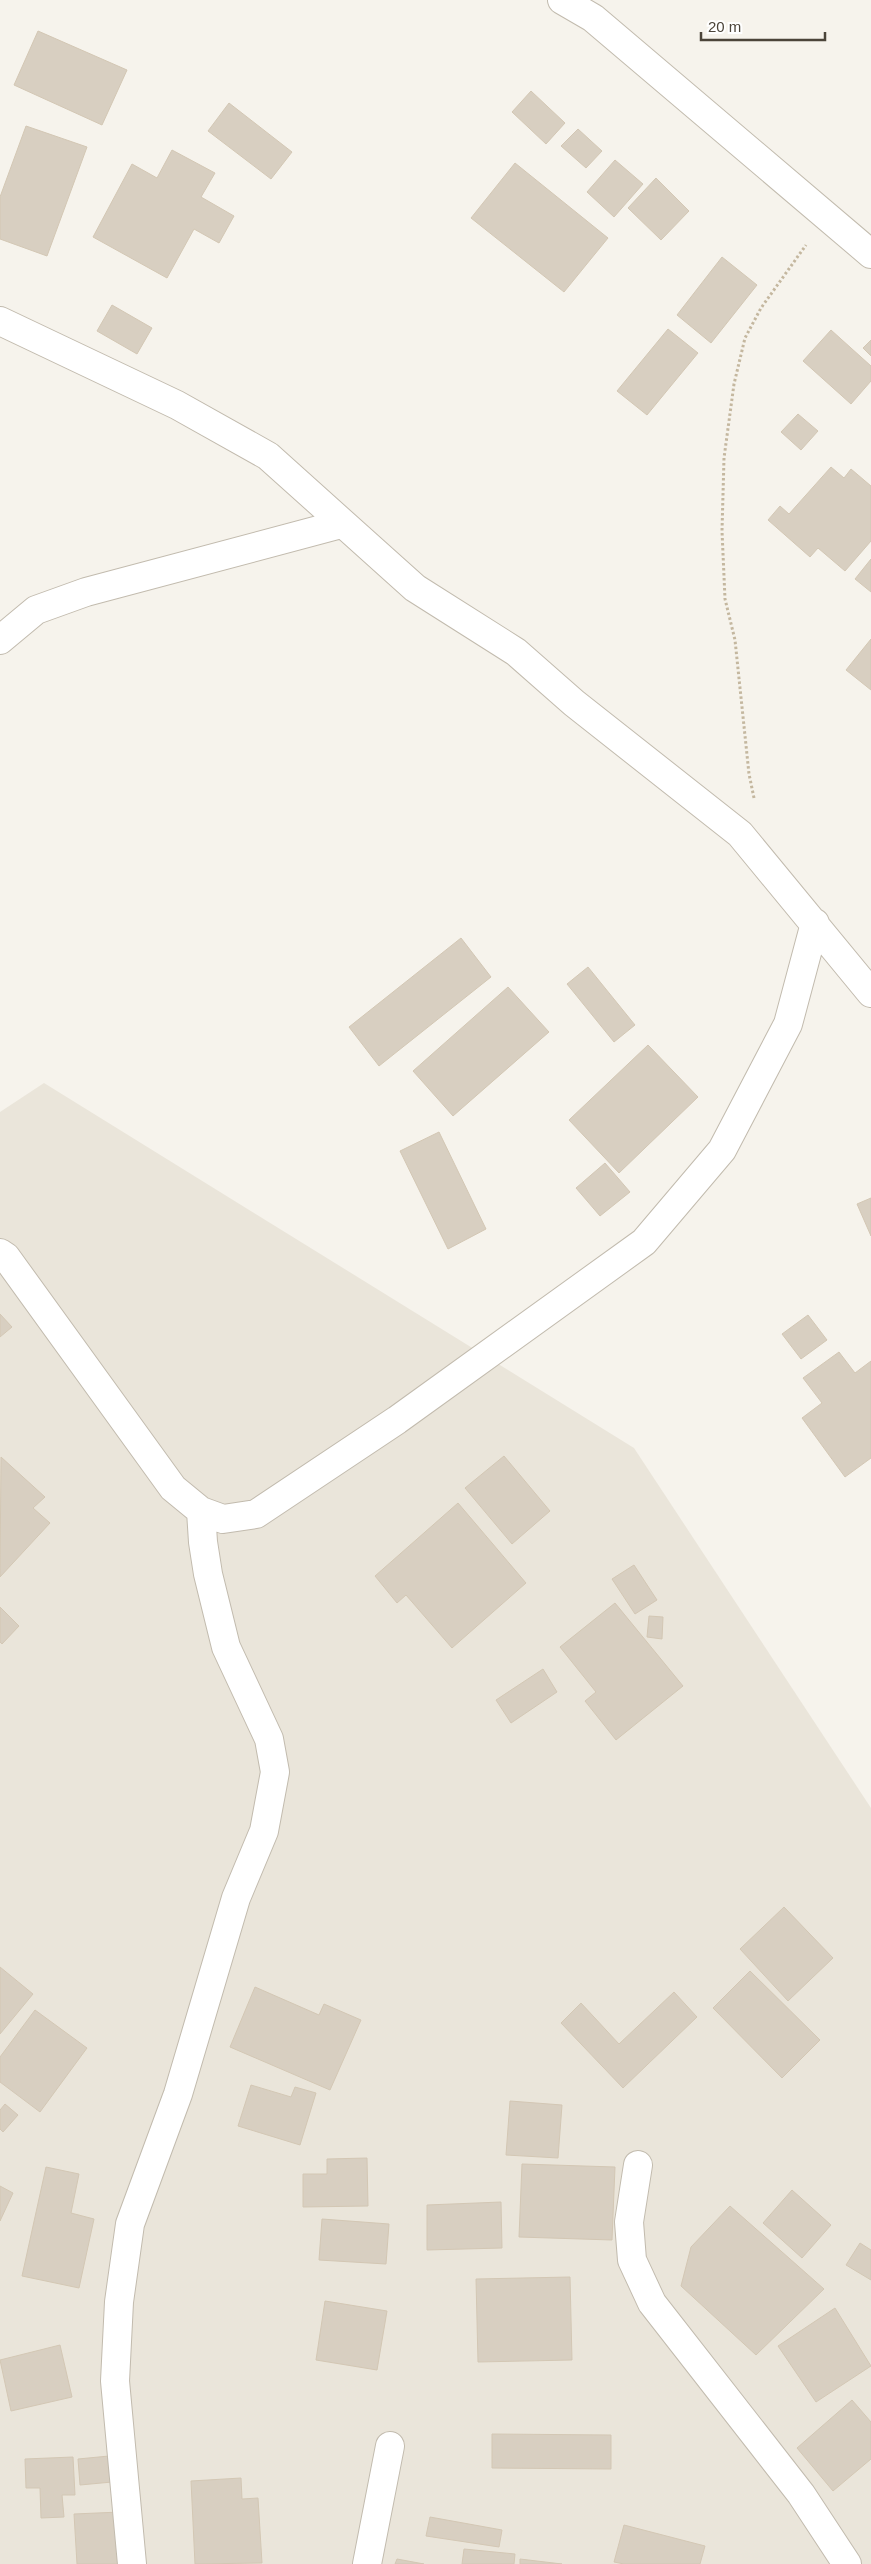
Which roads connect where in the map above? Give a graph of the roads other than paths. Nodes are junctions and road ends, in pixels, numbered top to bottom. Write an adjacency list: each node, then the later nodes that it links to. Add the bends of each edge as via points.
1 (562, 0): 2 (street)
2 (596, 9): 3 (street)
3 (871, 254)
4 (0, 321): 5 (street, via 176,405 268,456)
5 (342, 524): 6 (street, via 86,592 36,610); 7 (street, via 415,588 516,652 574,703 740,834)
6 (0, 640)
7 (815, 923): 8 (street); 10 (street, via 788,1024 722,1150 644,1242 397,1420 256,1514 223,1519)
8 (871, 993)
9 (0, 1253): 10 (street, via 173,1488)
10 (201, 1510): 13 (street, via 202,1542 226,1647 269,1739 274,1772 264,1831 236,1898 178,2094 130,2224 119,2302 115,2381)
11 (638, 2165): 15 (street, via 629,2222 632,2260 652,2303 801,2494)
12 (390, 2446): 14 (street)
13 (132, 2564)
14 (367, 2564)
15 (847, 2564)

